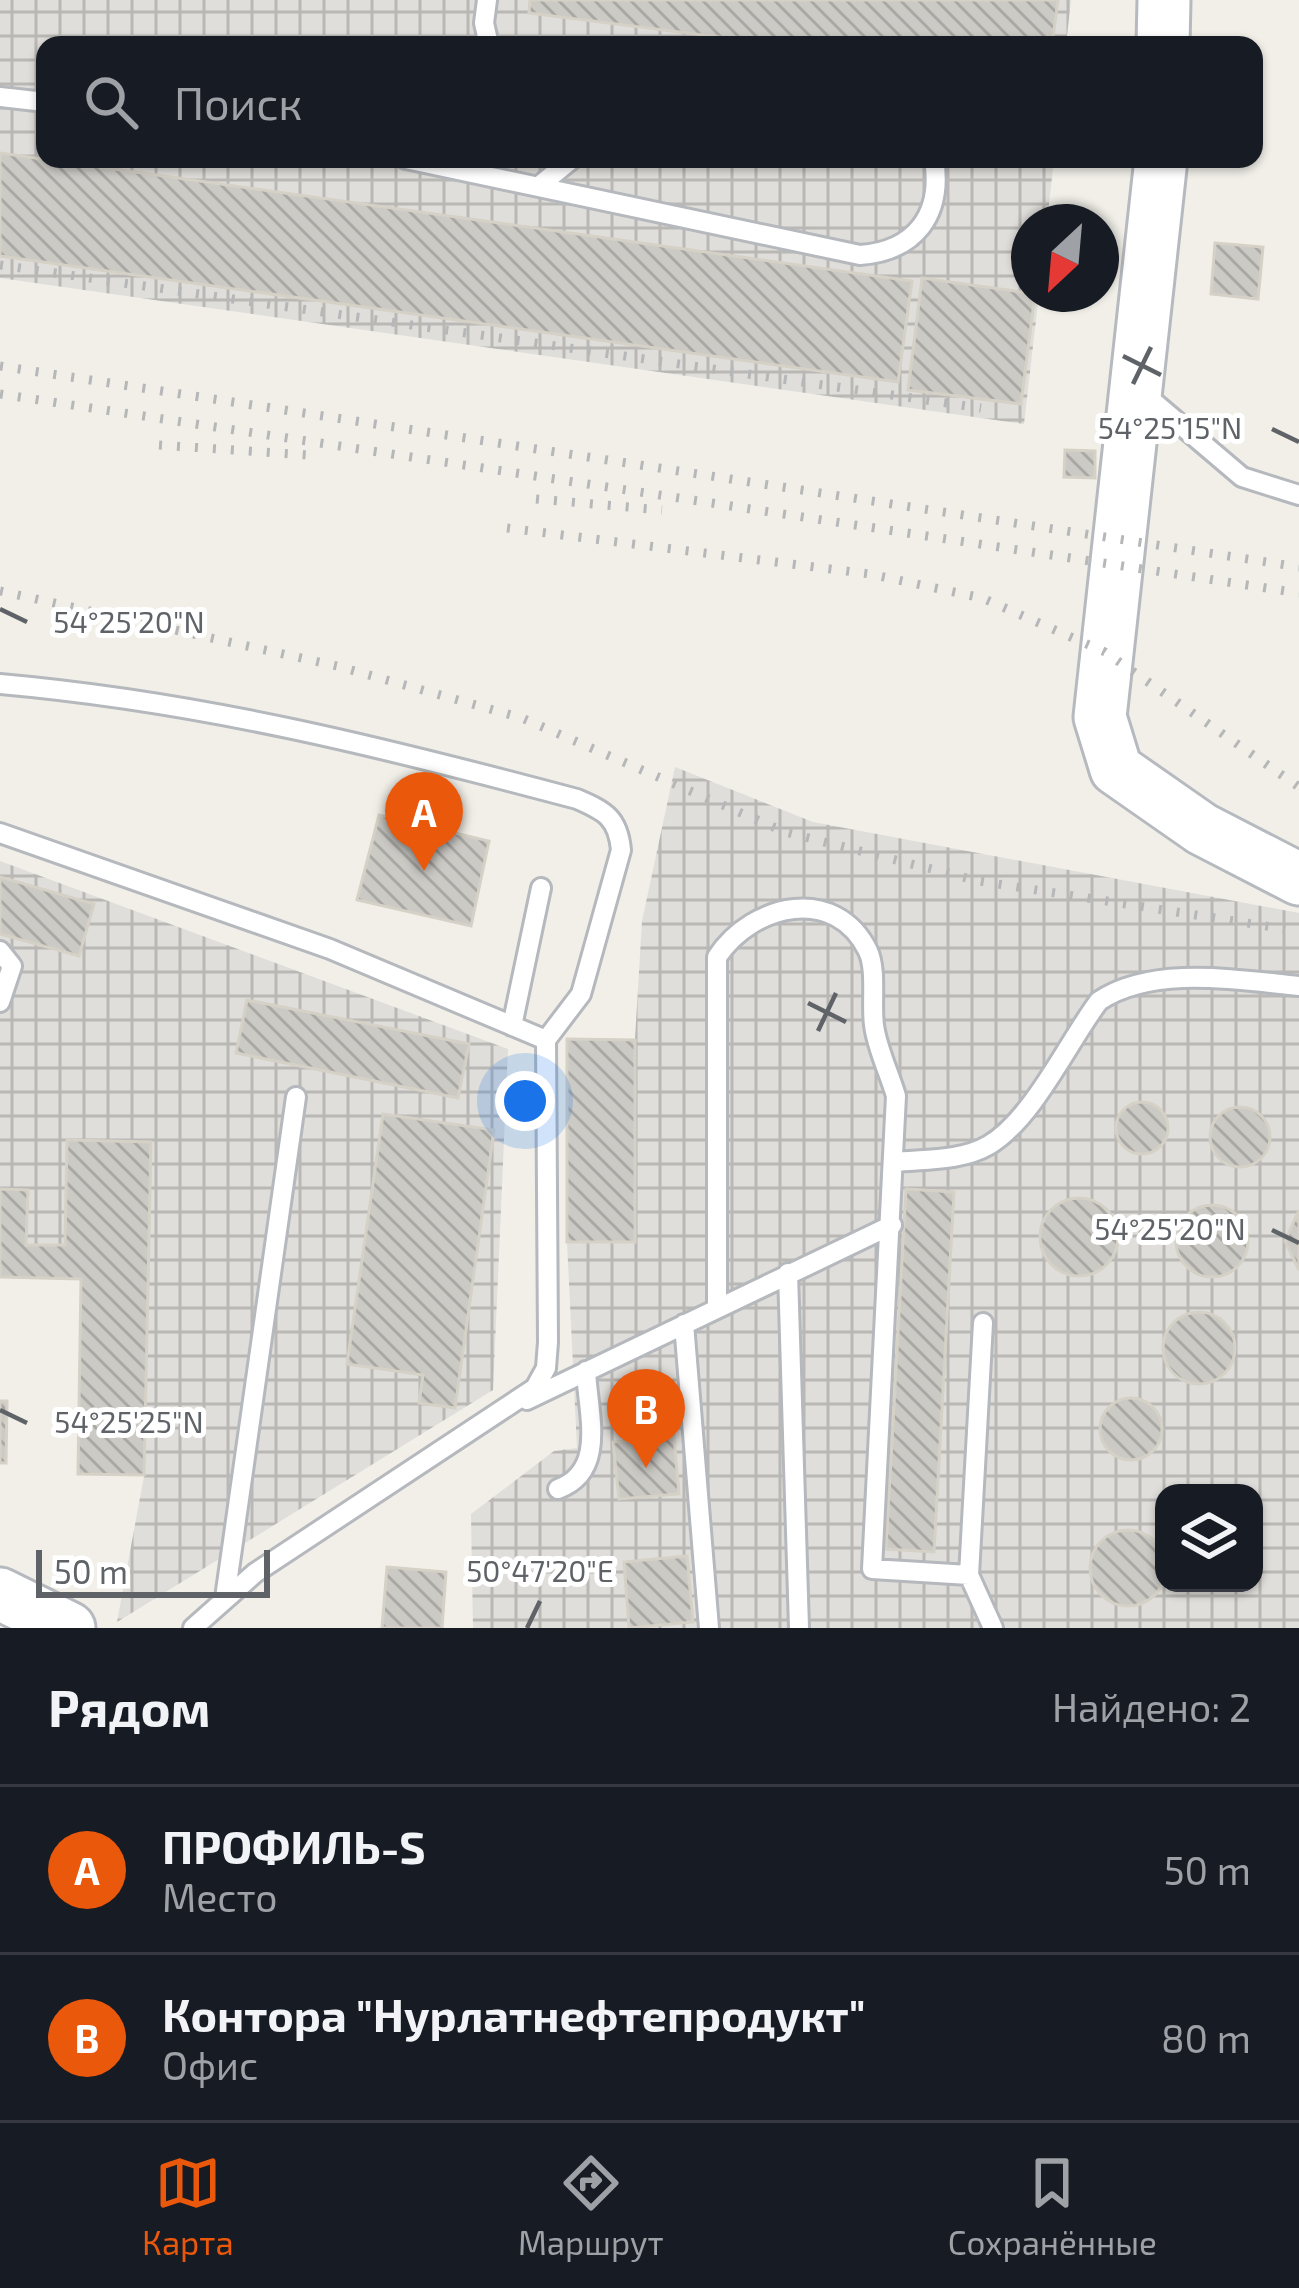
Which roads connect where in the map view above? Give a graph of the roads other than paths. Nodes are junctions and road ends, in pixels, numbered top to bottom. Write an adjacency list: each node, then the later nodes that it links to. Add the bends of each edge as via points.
1 (487, 0): 3 (lane)
2 (1164, 0): 4 (main road)
3 (487, 36)
4 (1163, 36)
5 (0, 97): 6 (lane)
6 (36, 101)
7 (450, 168): 11 (lane)
8 (561, 168): 11 (lane)
9 (933, 168): 11 (lane, via 926,219 914,239 894,253 860,255)
10 (1160, 168): 12 (main road)
11 (539, 186)
12 (1139, 389): 13 (lane, via 1242,476); 16 (main road, via 1100,716 1116,770 1202,829)
13 (1299, 495)
14 (0, 684): 22 (lane, via 274,721 608,813 621,850 588,974 574,1009)
15 (0, 833): 21 (lane, via 330,949)
16 (1299, 879)
17 (541, 888): 21 (lane)
18 (0, 951): 20 (lane, via 12,966)
19 (1299, 986): 24 (lane, via 1229,980 1118,988 1099,1001 990,1144)
20 (0, 1002)
21 (512, 1026): 22 (lane)
22 (546, 1040): 31 (lane, via 547,1354 535,1388)
23 (296, 1097): 35 (lane)
24 (895, 1162): 25 (lane); 27 (lane, via 896,1096 874,1026 869,952 840,920 790,907 760,914 717,957)
25 (892, 1225): 26 (lane); 33 (lane, via 872,1569)
26 (788, 1273): 27 (lane); 39 (lane)
27 (717, 1308): 29 (lane)
28 (983, 1323): 33 (lane)
29 (684, 1324): 30 (lane); 38 (lane)
30 (586, 1371): 31 (lane); 32 (lane, via 589,1465 579,1481)
31 (517, 1405): 35 (lane)
32 (558, 1489)
33 (969, 1575): 40 (lane)
34 (0, 1594): 36 (main road)
35 (225, 1598): 37 (lane)
36 (69, 1628)
37 (193, 1628)
38 (709, 1628)
39 (799, 1628)
40 (993, 1628)

